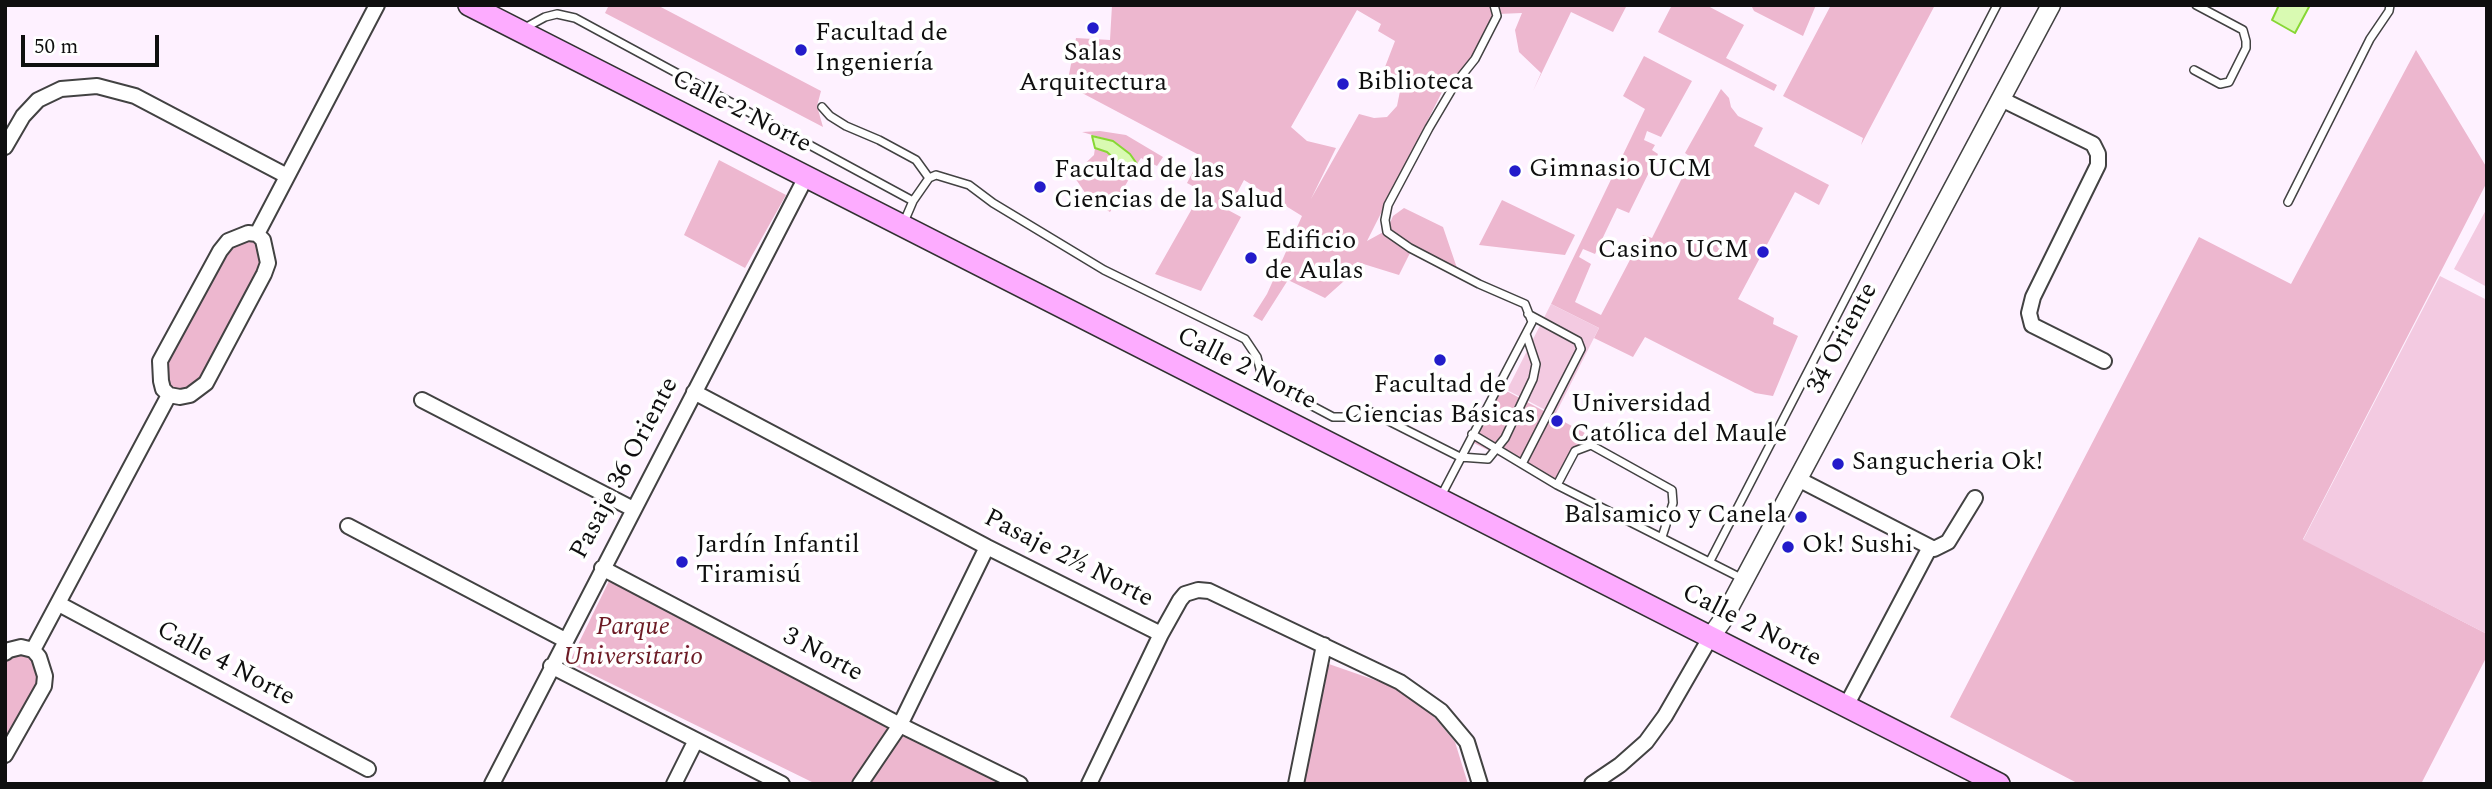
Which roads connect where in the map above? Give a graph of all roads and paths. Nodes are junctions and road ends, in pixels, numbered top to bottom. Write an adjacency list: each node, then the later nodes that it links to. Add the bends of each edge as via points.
1 (377, 5): 13 (street)
2 (469, 5): 8 (main road, Calle 2 Norte)
3 (1494, 5): 20 (lane, via 1497,16 1475,59 1429,128 1388,205 1385,220 1387,232 1410,248 1525,304)
4 (1997, 5): 39 (lane)
5 (2051, 5): 10 (street, 34 Oriente)
6 (2196, 5): 9 (lane, via 2243,30 2246,48 2229,82 2220,84)
7 (2390, 5): 17 (lane)
8 (519, 31): 14 (main road, Calle 2 Norte); 16 (lane, via 557,14 575,18)
9 (2194, 70)
10 (2001, 99): 22 (street, via 2093,144 2098,154 2098,165 2029,313 2032,326); 30 (street, 34 Oriente)
11 (822, 107): 15 (lane, via 846,126 916,160)
12 (5, 147): 13 (street, via 30,108 49,94 97,86 135,96)
13 (287, 176): 19 (street)
14 (806, 177): 18 (main road, Calle 2 Norte); 23 (street, Pasaje 36 Oriente)
15 (929, 178): 16 (lane); 28 (lane, via 936,174 969,185 1104,270 1245,339 1257,356 1264,380 1328,415 1346,417 1367,410)
16 (914, 201): 18 (lane)
17 (2288, 202)
18 (903, 224): 33 (main road, Calle 2 Norte)
19 (257, 234): 24 (street, via 228,241 220,251 160,361 163,389); 24 (street, via 268,263 219,359 198,391)
20 (1528, 314): 21 (lane, via 1532,322); 29 (lane, via 1577,341 1581,349)
21 (1526, 334): 26 (lane); 27 (lane, via 1536,364 1533,379)
22 (2104, 361)
23 (694, 392): 34 (street, Pasaje 36 Oriente); 37 (street, Pasaje 2½ Norte)
24 (170, 395): 42 (street)
25 (422, 400): 34 (street)
26 (1472, 434): 27 (lane); 28 (lane)
27 (1497, 449): 28 (lane, via 1488,459); 29 (lane)
28 (1460, 457): 33 (lane)
29 (1522, 464): 31 (lane)
30 (1798, 479): 38 (street); 41 (street, 34 Oriente)
31 (1557, 485): 36 (lane); 36 (lane, via 1575,451 1591,445 1672,490 1673,503)
32 (1975, 498): 38 (street, via 1948,542)
33 (1439, 499): 44 (main road, Calle 2 Norte)
34 (633, 509): 40 (street, Pasaje 36 Oriente)
35 (348, 526): 45 (street)
36 (1662, 537): 39 (lane)
37 (987, 547): 43 (street, Pasaje 2½ Norte); 51 (street)
38 (1929, 549): 50 (street)
39 (1710, 561): 41 (lane)
40 (602, 568): 45 (street, Pasaje 36 Oriente); 51 (street, 3 Norte)
41 (1745, 579): 44 (street, 34 Oriente)
42 (59, 604): 47 (street); 54 (street, Calle 4 Norte)
43 (1161, 634): 46 (street, Pasaje 2½ Norte, via 1185,594 1198,590); 61 (street)
44 (1710, 638): 50 (main road, Calle 2 Norte); 55 (street, 34 Oriente, via 1656,730)
45 (565, 640): 49 (street, Pasaje 36 Oriente)
46 (1324, 645): 62 (street); 63 (street, Pasaje 2½ Norte, via 1400,682 1441,711 1467,742)
47 (33, 650): 48 (street, via 22,647); 53 (street, via 43,667 44,686)
48 (5, 653)
49 (551, 667): 52 (street); 56 (street, Pasaje 36 Oriente)
50 (1846, 706): 64 (main road, Calle 2 Norte)
51 (900, 725): 59 (street); 60 (street, 3 Norte)
52 (696, 740): 57 (street); 58 (street)
53 (5, 755)
54 (368, 769)
55 (1604, 781)
56 (492, 784)
57 (674, 784)
58 (782, 784)
59 (860, 784)
60 (1020, 784)
61 (1089, 784)
62 (1296, 784)
63 (1480, 784)
64 (1999, 784)

